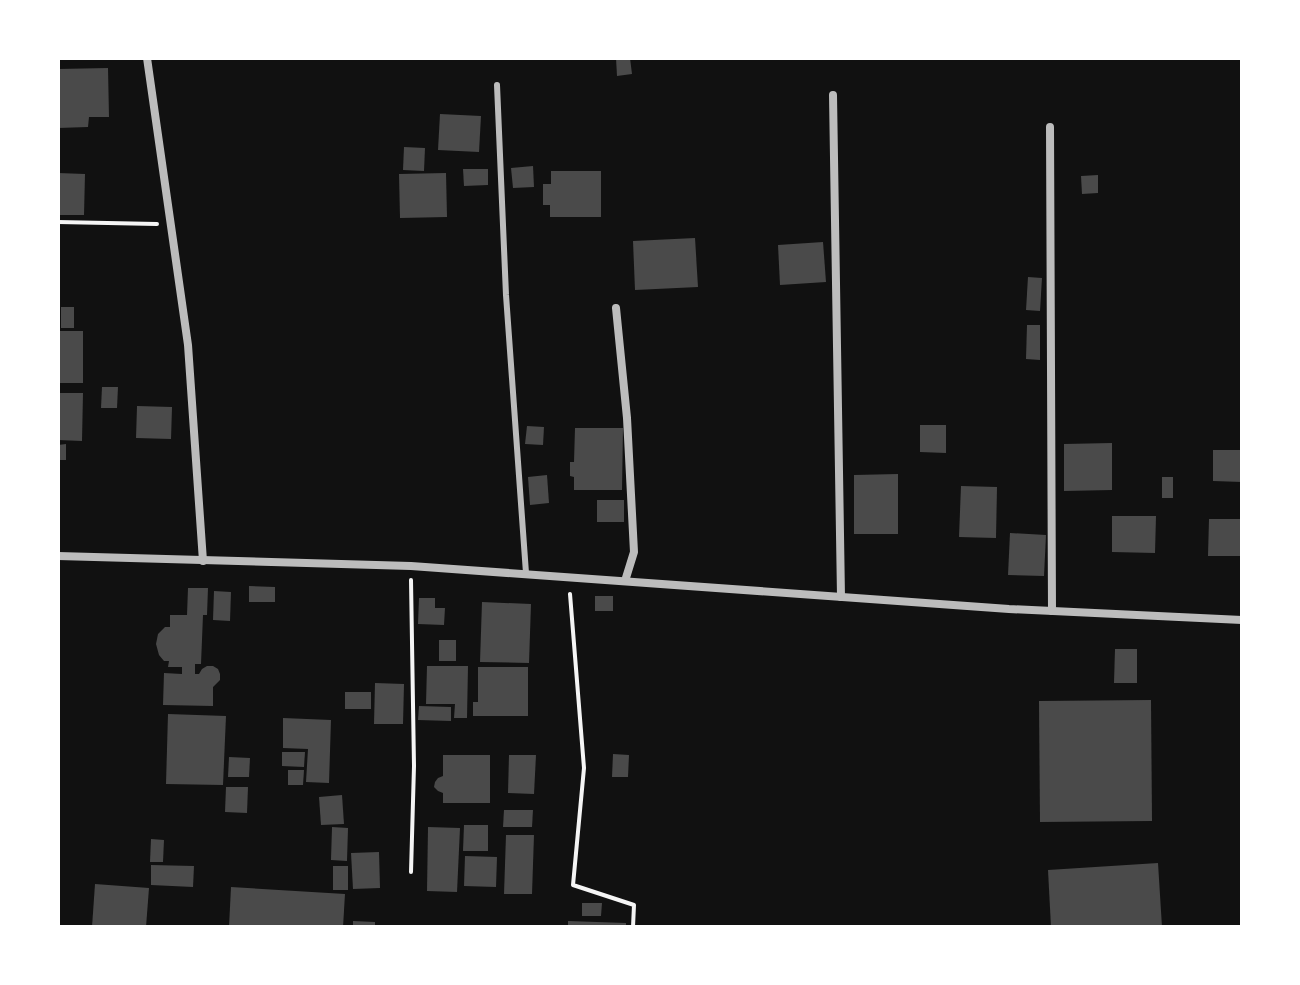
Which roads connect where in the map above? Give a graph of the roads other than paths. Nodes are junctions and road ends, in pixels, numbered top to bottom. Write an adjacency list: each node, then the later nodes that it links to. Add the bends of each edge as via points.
1 (147, 58): 7 (street, via 188,345)
2 (497, 85): 8 (lane)
3 (833, 95): 10 (street)
4 (1050, 127): 11 (street)
5 (616, 308): 9 (street, via 634,552)
6 (58, 556): 7 (street)
7 (203, 561): 8 (street)
8 (526, 573): 9 (street)
9 (625, 581): 10 (street)
10 (841, 597): 11 (street)
11 (1052, 611): 12 (street)
12 (1242, 620)

